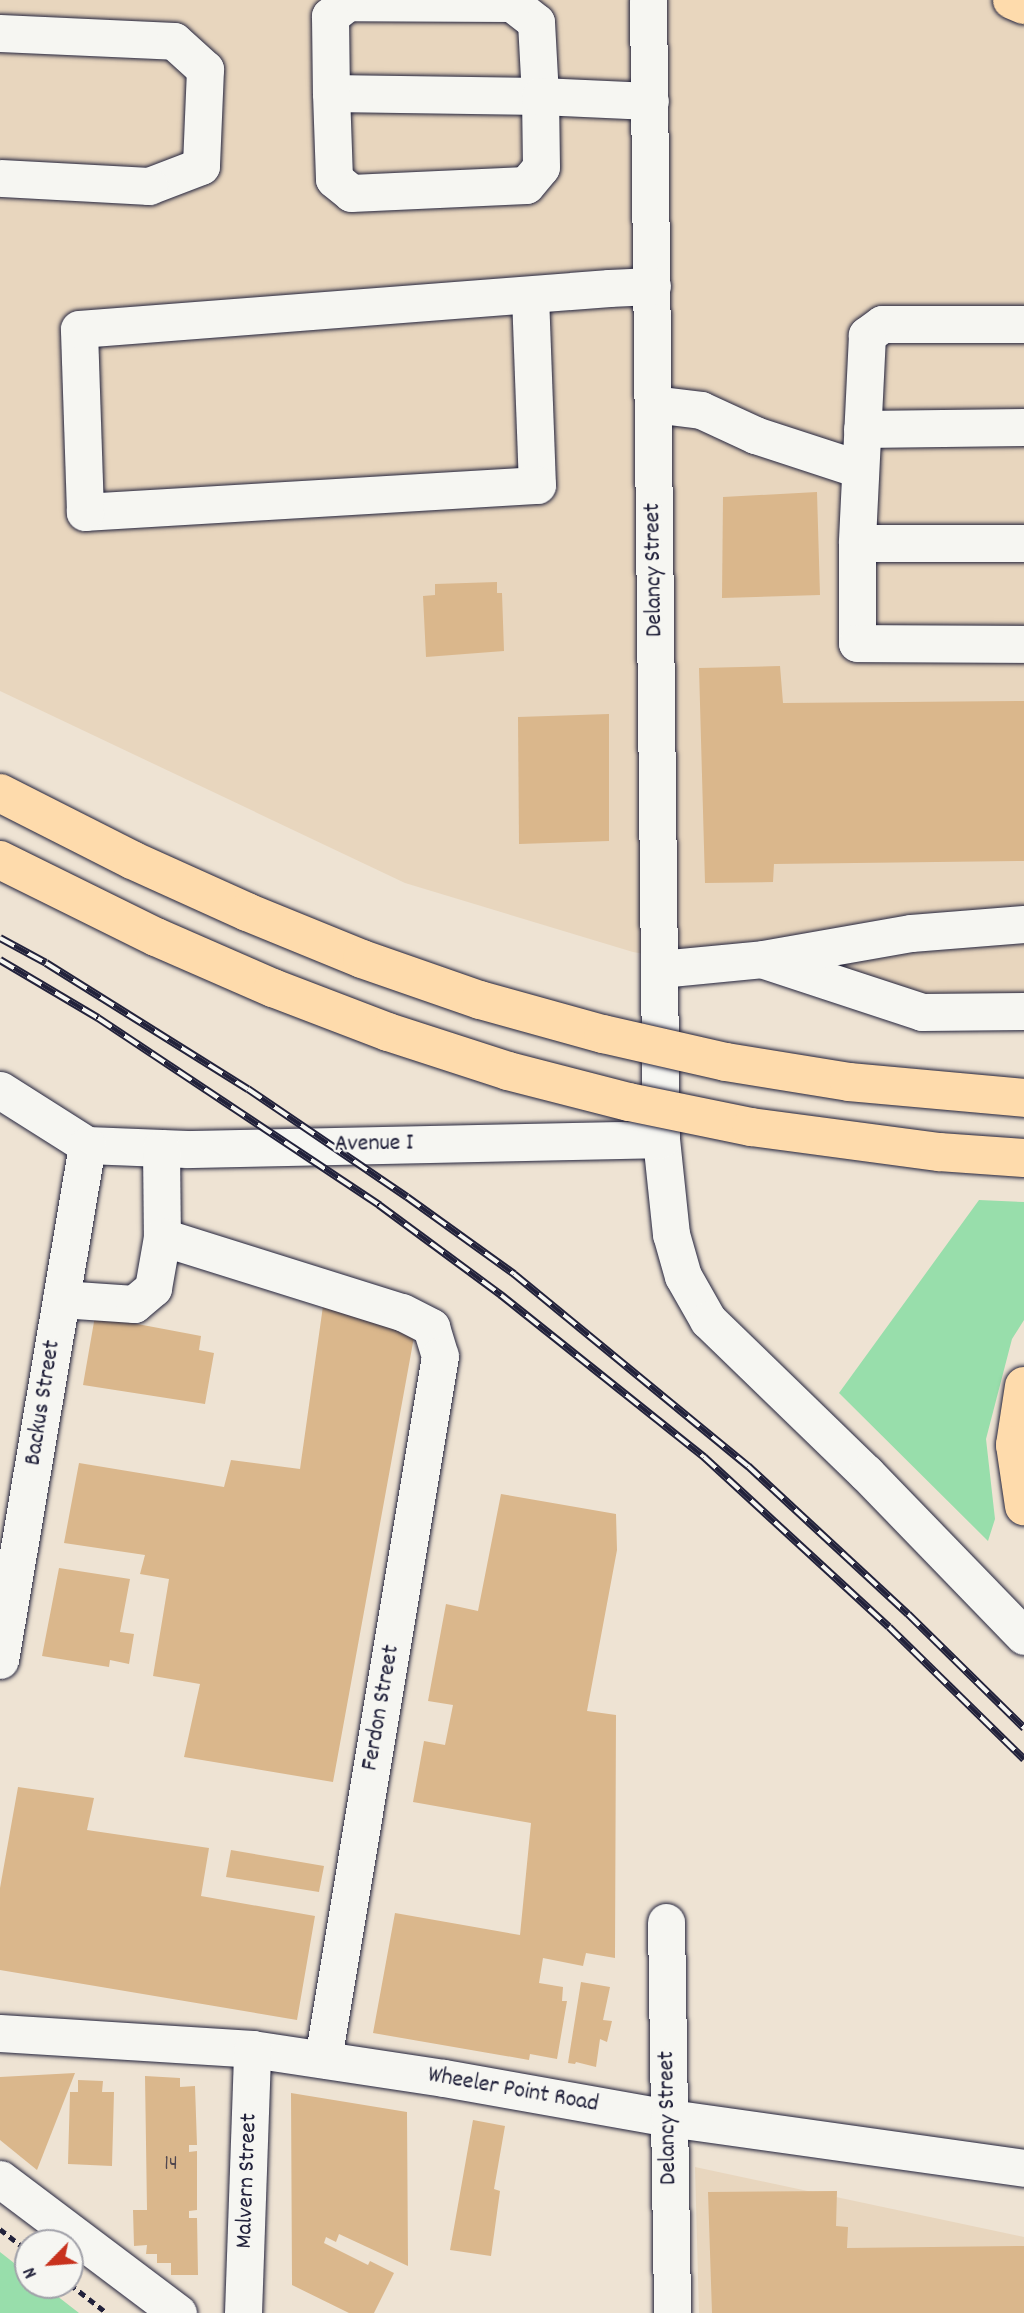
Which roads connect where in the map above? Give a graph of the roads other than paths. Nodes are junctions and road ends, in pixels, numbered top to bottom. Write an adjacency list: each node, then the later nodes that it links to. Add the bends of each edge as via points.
1 (648, 0): 7 (street, Delancy Street)
2 (1012, 0): 3 (main road)
3 (1024, 5)
4 (0, 33): 8 (street, via 174,41 205,69 201,166 149,186)
5 (331, 93): 6 (street); 6 (street, via 330,16 348,2 512,3 536,22); 6 (street, via 334,179 351,192 526,185 541,167)
6 (540, 96): 7 (street)
7 (650, 101): 9 (street, Delancy Street)
8 (0, 178)
9 (652, 286): 10 (street); 12 (street, Delancy Street)
10 (530, 295): 10 (street, via 79,329 85,512 537,485)
11 (1024, 324): 14 (street, via 882,324 867,335)
12 (653, 404): 15 (street, via 701,410 755,435); 23 (street, Delancy Street)
13 (1024, 427): 14 (street)
14 (862, 429): 15 (street)
15 (859, 470): 16 (street)
16 (857, 543): 17 (street); 18 (street, via 857,642)
17 (1024, 543)
18 (1024, 644)
19 (0, 793): 26 (main road, bridge, via 247,912 362,959 493,1003 603,1034 738,1064 849,1082)
20 (0, 860): 30 (main road, bridge, via 272,988 508,1071 751,1127)
21 (1024, 924): 22 (street, via 911,933)
22 (763, 960): 23 (street); 24 (street, via 922,1012)
23 (660, 969): 27 (street, Delancy Street)
24 (1024, 1011)
25 (0, 1090): 28 (street)
26 (1024, 1098)
27 (661, 1139): 29 (street, Avenue I); 36 (street, Delancy Street, via 671,1234 683,1276 708,1320 866,1473)
28 (87, 1145): 29 (street, Avenue I); 32 (street, Backus Street)
29 (161, 1148): 31 (street)
30 (1024, 1158)
31 (162, 1237): 32 (street, via 153,1288 134,1304); 41 (street, Ferdon Street, via 402,1312 430,1327 440,1356)
32 (61, 1299): 35 (street, Backus Street)
33 (1024, 1386): 34 (main road, via 1014,1445)
34 (1024, 1506)
35 (9, 1546): 37 (street, Backus Street)
36 (1024, 1636)
37 (0, 1660)
38 (666, 1922): 42 (street, Delancy Street)
39 (0, 2032): 40 (street, Wheeler Point Road)
40 (252, 2049): 41 (street, Wheeler Point Road); 46 (street, Malvern Street)
41 (323, 2059): 42 (street, Wheeler Point Road)
42 (669, 2118): 43 (street, Wheeler Point Road); 47 (street, Delancy Street)
43 (1024, 2168)
44 (0, 2179): 45 (street)
45 (178, 2313)
46 (243, 2313)
47 (672, 2313)

